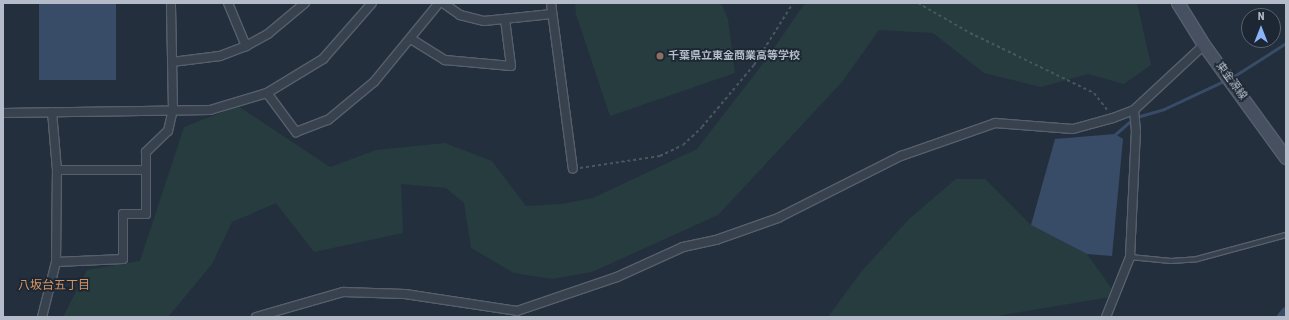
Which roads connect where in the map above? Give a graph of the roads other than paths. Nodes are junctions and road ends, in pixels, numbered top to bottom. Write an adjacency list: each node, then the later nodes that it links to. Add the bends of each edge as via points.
1 (171, 3): 14 (street)
2 (228, 3): 13 (street)
3 (305, 3): 13 (street, via 269,33)
4 (372, 3): 15 (street, via 323,59)
5 (438, 3): 11 (street)
6 (444, 3): 10 (street, via 460,15 484,21)
7 (551, 3): 9 (street)
8 (1178, 3): 12 (main road, 東金源線)
9 (552, 14): 10 (street); 21 (street)
10 (505, 19): 11 (street, via 511,66 445,60)
11 (411, 39): 15 (street, via 374,82 328,120 296,132)
12 (1204, 45): 17 (street); 20 (main road, 東金源線)
13 (246, 46): 14 (street, via 220,56)
14 (172, 62): 16 (street)
15 (267, 93): 16 (street, via 210,110)
16 (173, 110): 18 (street); 23 (street, via 168,131 146,152)
17 (1134, 110): 25 (street, via 1136,132); 27 (street, via 1072,129 995,123 902,156 778,218 716,240 683,247 617,277)
18 (52, 112): 19 (street); 22 (street)
19 (3, 113)
20 (1286, 158)
21 (573, 169)
22 (57, 170): 23 (street); 26 (street)
23 (145, 170): 26 (street, via 146,214 123,214 123,259)
24 (1286, 235): 25 (lane, via 1197,259 1171,261)
25 (1130, 257): 30 (street)
26 (56, 262): 28 (street)
27 (517, 314): 29 (street, via 405,294 343,292)
28 (42, 317)
29 (256, 317)
30 (1106, 317)

